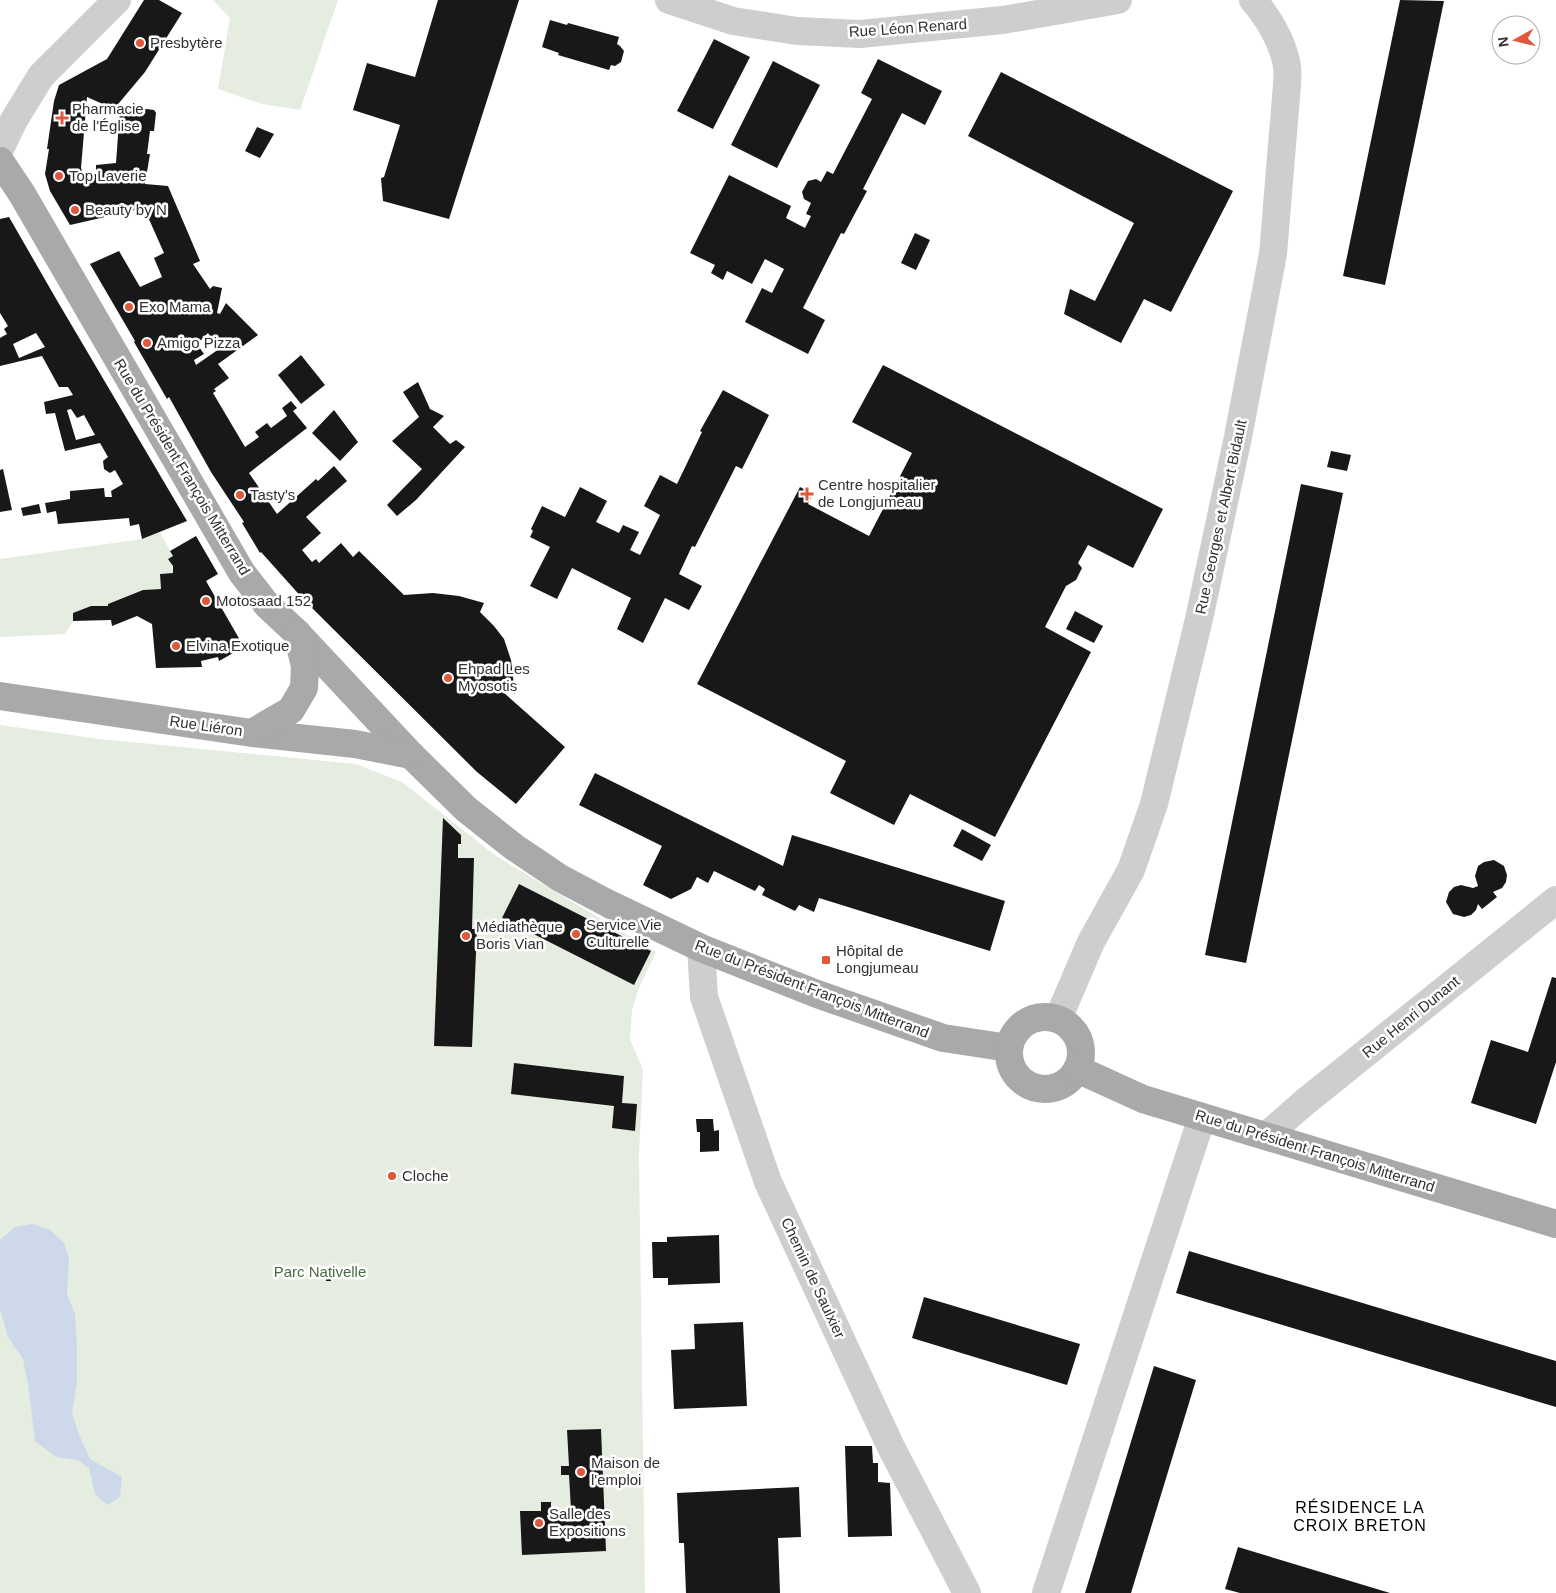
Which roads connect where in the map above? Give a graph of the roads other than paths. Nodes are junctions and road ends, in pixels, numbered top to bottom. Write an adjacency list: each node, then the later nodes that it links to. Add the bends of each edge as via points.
1 (117, 0): 5 (street, via 41,76)
2 (669, 0): 3 (street, Rue Léon Renard, via 733,20 797,31 860,34 1003,20)
3 (1118, 0)
4 (1253, 0): 14 (street, Rue Georges et Albert Bidault, via 1278,39 1287,65 1287,85 1272,254 1238,437 1199,619 1154,804 1131,870 1091,942)
5 (0, 149)
6 (0, 161): 7 (main road, Rue du Président François Mitterrand)
7 (11, 193): 8 (main road, Rue du Président François Mitterrand, via 242,573 267,605)
8 (297, 633): 10 (main road, via 305,666 304,688 291,710); 11 (main road, Rue du Président François Mitterrand)
9 (0, 696): 10 (main road, Rue Liéron)
10 (252, 733): 11 (main road, Rue Liéron, via 355,744)
11 (411, 755): 13 (main road, Rue du Président François Mitterrand, via 466,809 560,878)
12 (1556, 900): 18 (street, Rue Henri Dunant)
13 (701, 948): 15 (main road, Rue du Président François Mitterrand, via 817,994 943,1038); 20 (street, Chemin de Saulxier, via 706,1004 768,1182 890,1447)
14 (1058, 1019): 15 (main road, via 1037,1018 1027,1022 1016,1033); 16 (main road, via 1076,1034 1081,1057)
15 (1009, 1048): 16 (main road, via 1015,1072 1023,1081 1042,1089 1058,1086 1072,1077)
16 (1077, 1068): 17 (main road, Rue du Président François Mitterrand, via 1143,1098)
17 (1202, 1117): 18 (main road, Rue du Président François Mitterrand); 21 (street)
18 (1266, 1136): 19 (main road, Rue du Président François Mitterrand)
19 (1556, 1224)
20 (967, 1593)
21 (1046, 1593)

